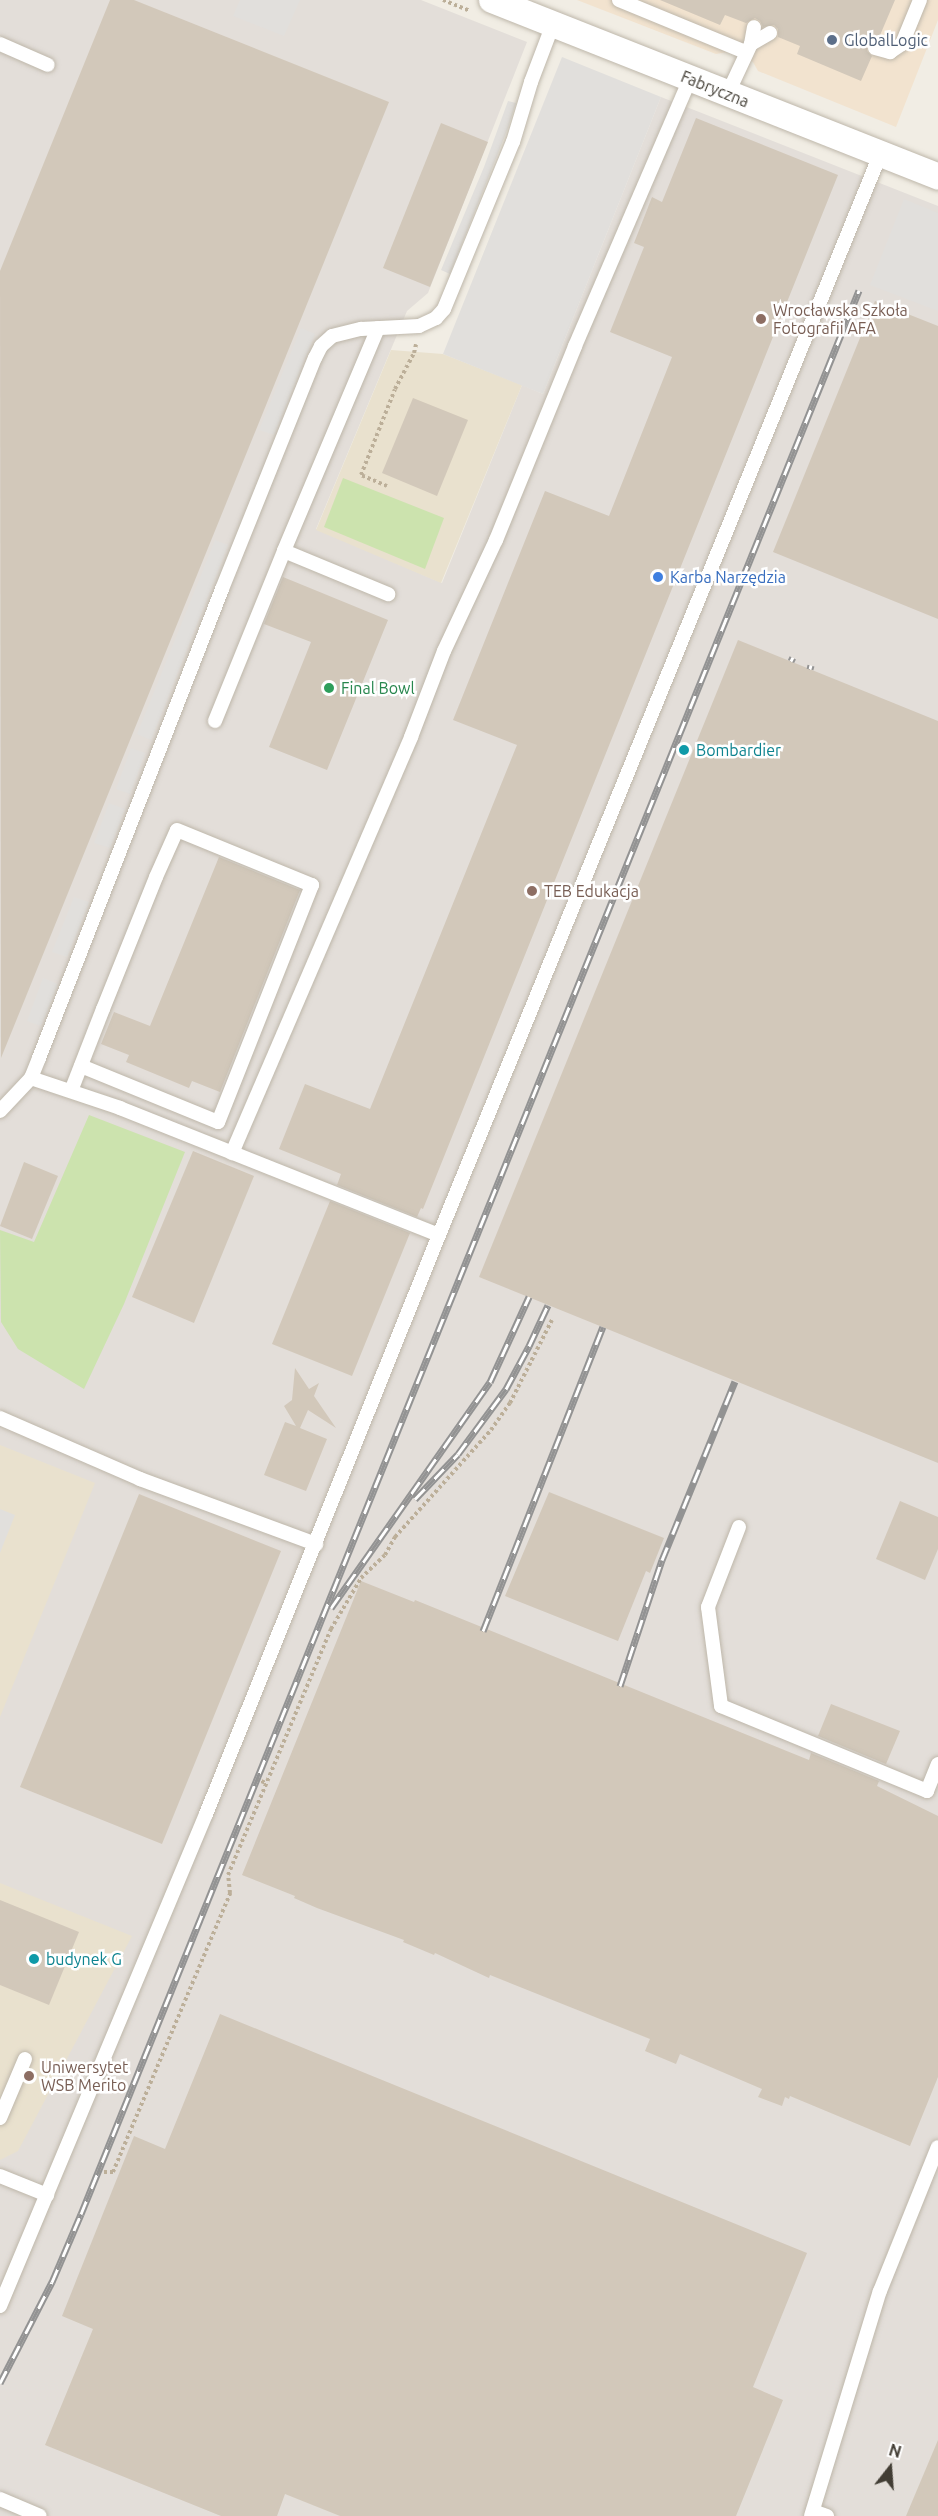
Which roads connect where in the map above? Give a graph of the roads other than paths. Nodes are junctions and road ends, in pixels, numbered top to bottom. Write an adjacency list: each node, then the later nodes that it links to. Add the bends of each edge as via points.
1 (492, 0): 4 (street, Fabryczna)
2 (619, 0): 8 (lane)
3 (920, 0): 9 (lane, via 902,44 890,52)
4 (553, 24): 11 (street, Fabryczna); 15 (lane, via 513,142 449,298 436,318 419,326)
5 (754, 27): 8 (lane)
6 (770, 33): 8 (lane)
7 (0, 44): 10 (lane)
8 (748, 48): 12 (lane)
9 (875, 48)
10 (48, 65)
11 (690, 79): 12 (street, Fabryczna); 23 (lane)
12 (728, 93): 13 (street, Fabryczna)
13 (880, 155): 14 (street, Fabryczna); 24 (lane)
14 (938, 177)
15 (378, 328): 16 (lane); 20 (lane, via 332,336 315,358)
16 (284, 551): 17 (lane); 18 (lane)
17 (388, 594)
18 (215, 721)
19 (81, 1066): 19 (lane, via 177,830 312,885 218,1122); 21 (lane)
20 (31, 1078): 21 (lane); 22 (lane)
21 (71, 1091): 23 (lane)
22 (0, 1111)
23 (232, 1153): 24 (lane)
24 (439, 1235): 27 (lane)
25 (0, 1418): 27 (lane, via 140,1479)
26 (739, 1527): 28 (lane, via 708,1607 721,1706 927,1791)
27 (316, 1544): 33 (lane)
28 (938, 1764)
29 (25, 2059): 30 (lane)
30 (0, 2118)
31 (938, 2147): 36 (lane, via 880,2291)
32 (0, 2176): 33 (lane)
33 (47, 2195): 34 (lane)
34 (0, 2306)
35 (0, 2499): 37 (lane)
36 (812, 2513): 38 (lane)
37 (39, 2516)
38 (827, 2516)

